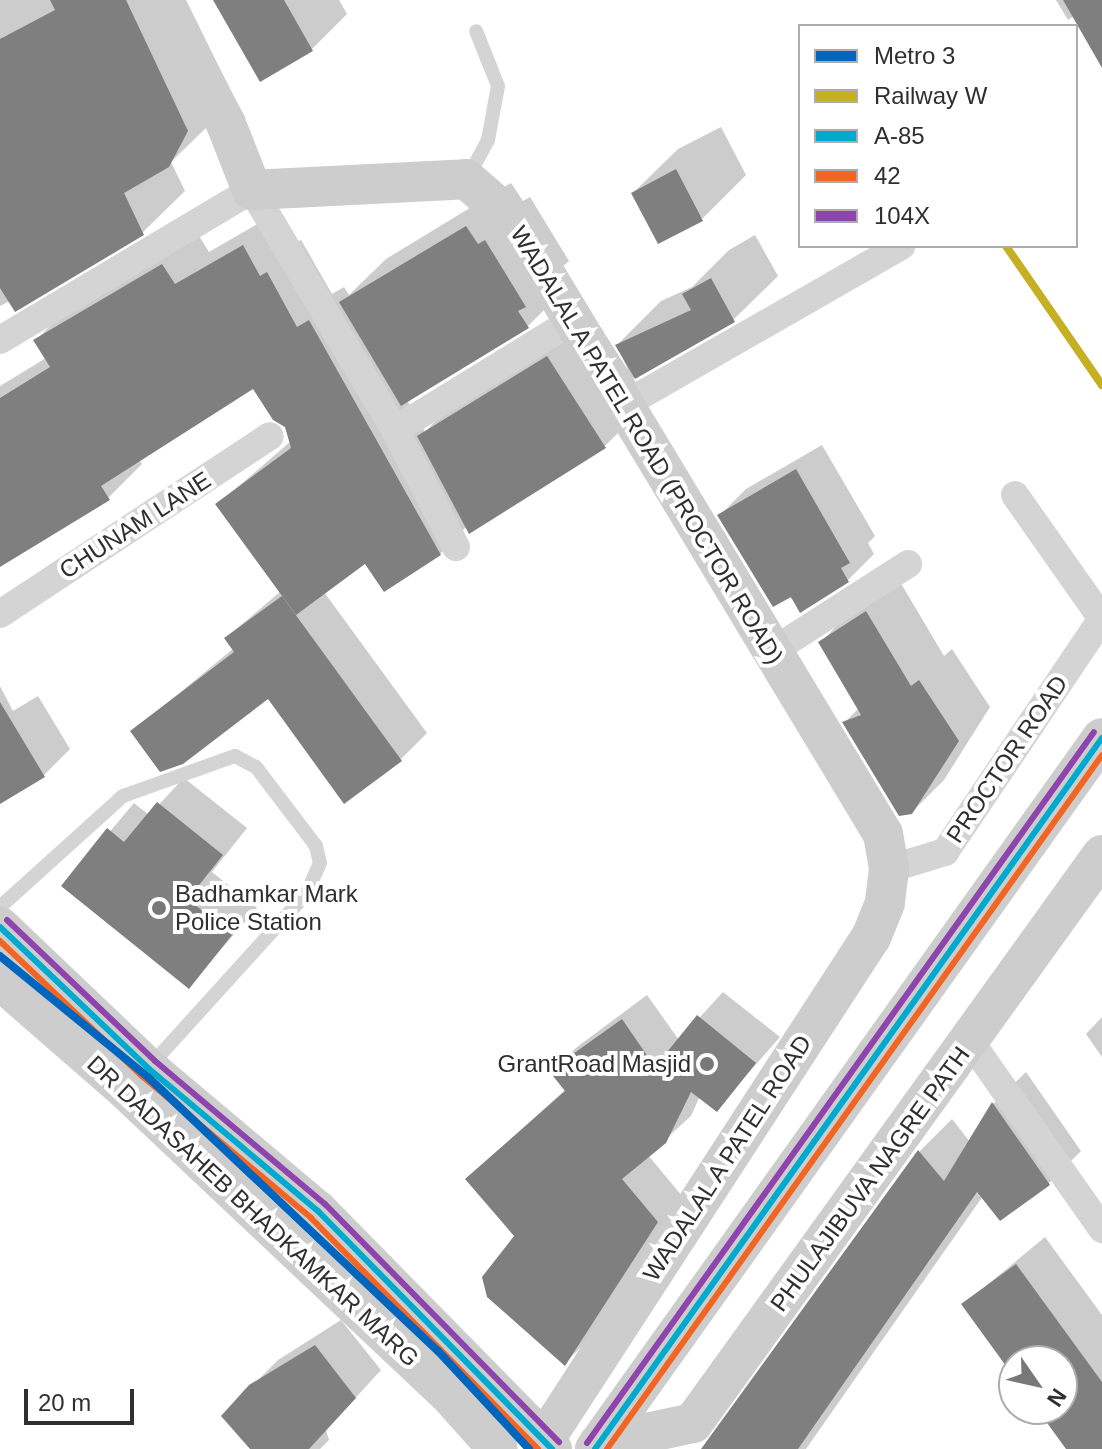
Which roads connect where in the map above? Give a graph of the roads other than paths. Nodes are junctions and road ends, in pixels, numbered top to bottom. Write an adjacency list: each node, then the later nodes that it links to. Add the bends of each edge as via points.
1 (161, 0): 4 (street, via 226,124)
2 (476, 31): 3 (lane, via 498,86 488,140)
3 (466, 179): 4 (street); 6 (street, WADALAL A PATEL ROAD (PROCTOR ROAD), via 512,219)
4 (252, 190): 7 (street); 9 (street)
5 (898, 248): 8 (street)
6 (572, 321): 8 (street, WADALAL A PATEL ROAD (PROCTOR ROAD)); 9 (street)
7 (0, 340)
8 (622, 406): 16 (street, WADALAL A PATEL ROAD (PROCTOR ROAD))
9 (395, 430): 12 (street)
10 (270, 436): 14 (street, CHUNAM LANE)
11 (1015, 495): 15 (street, PROCTOR ROAD)
12 (456, 547)
13 (908, 564): 16 (street)
14 (0, 614)
15 (1102, 618): 19 (street, PROCTOR ROAD, via 945,852)
16 (771, 652): 19 (street, WADALAL A PATEL ROAD (PROCTOR ROAD), via 883,834)
17 (1102, 738): 26 (street)
18 (1102, 855): 23 (street, PHULAJIBUVA NAGRE PATH)
19 (889, 869): 27 (street, WADALAL A PATEL ROAD, via 885,903 871,937)
20 (0, 907): 24 (lane, via 123,796 235,756 256,767 316,846 320,863 306,894)
21 (0, 927): 24 (street, DR DADASAHEB BHADKAMKAR MARG)
22 (0, 980): 24 (street, DR DADASAHEB BHADKAMKAR MARG)
23 (970, 1041): 25 (street); 26 (street, PHULAJIBUVA NAGRE PATH, via 693,1423)
24 (137, 1079): 27 (street, DR DADASAHEB BHADKAMKAR MARG, via 318,1211); 28 (street, DR DADASAHEB BHADKAMKAR MARG)
25 (1102, 1229)
26 (600, 1442)
27 (548, 1444)
28 (498, 1449)

